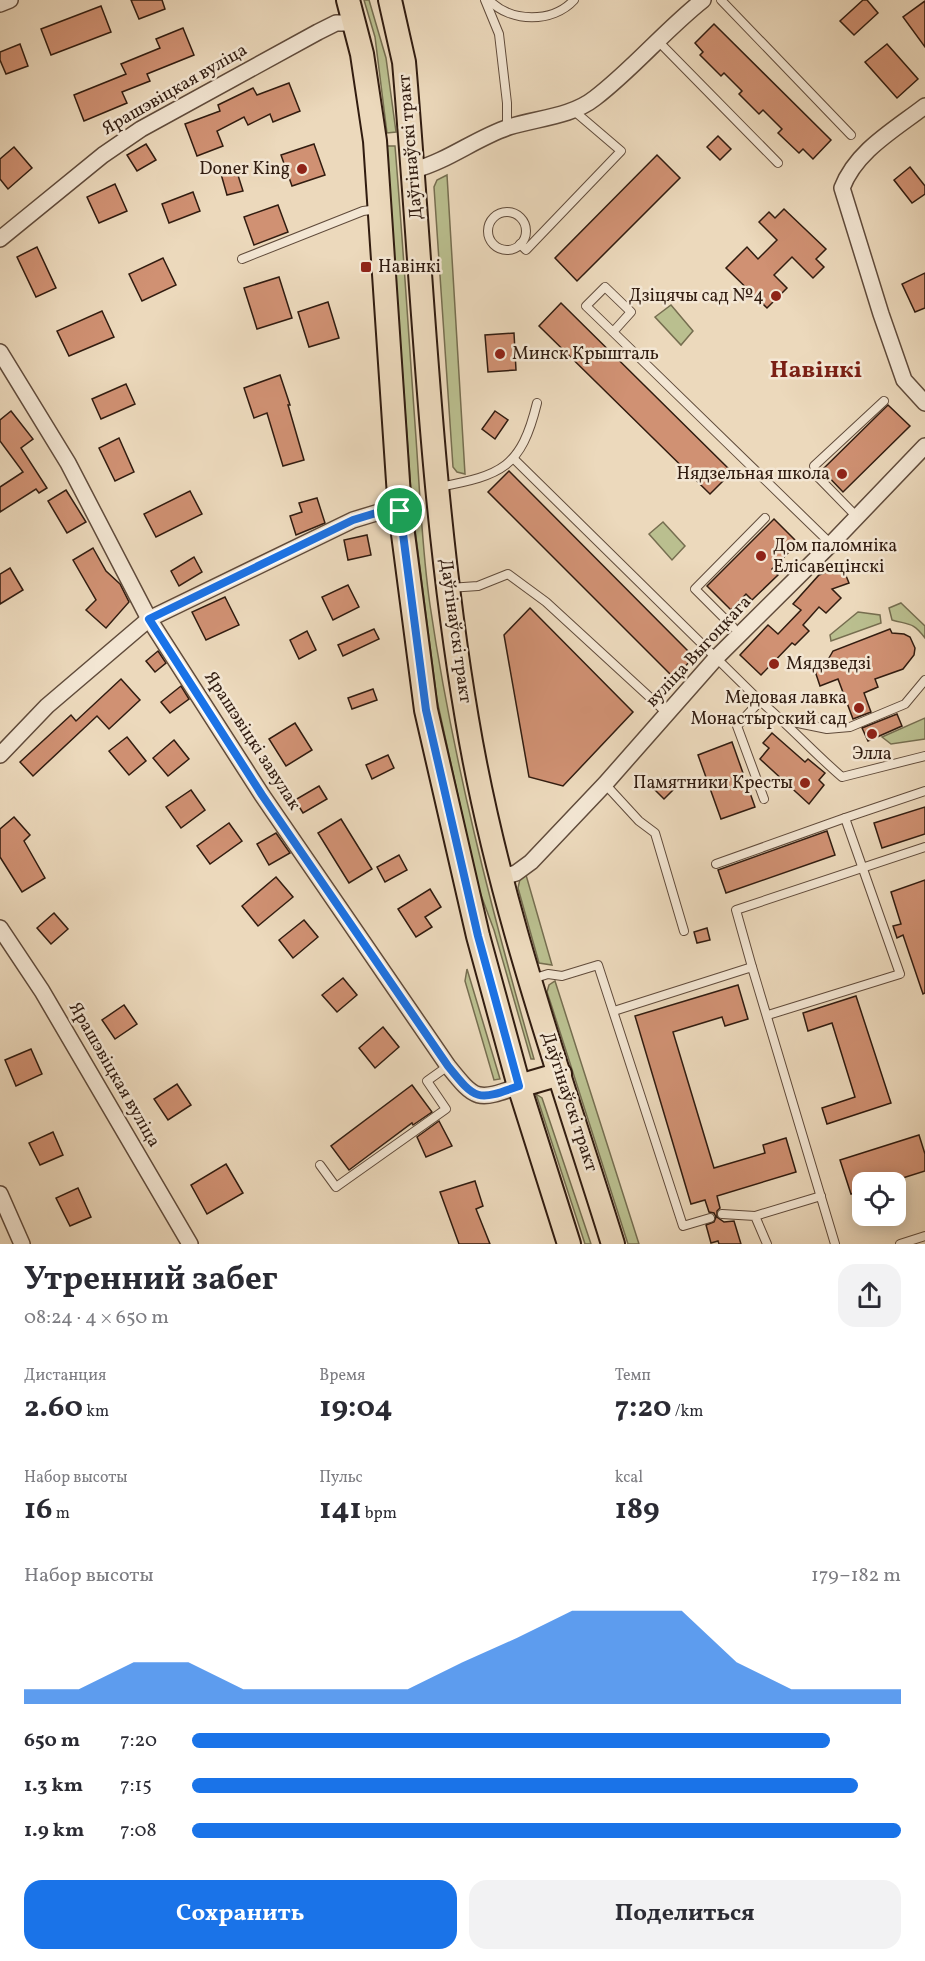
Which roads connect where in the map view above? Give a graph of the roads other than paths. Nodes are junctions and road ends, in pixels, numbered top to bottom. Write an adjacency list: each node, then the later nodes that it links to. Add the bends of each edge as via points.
1 (10, 0): 8 (street)
2 (348, 0): 9 (main road, Даўгінаўскі тракт)
3 (390, 0): 16 (main road, Даўгінаўскі тракт, via 404,62)
4 (487, 0): 5 (lane, via 512,15 532,18 553,14); 13 (lane, via 500,34)
5 (574, 0)
6 (703, 0): 10 (street)
7 (721, 0): 14 (lane)
8 (0, 4)
9 (354, 22): 17 (main road, Даўгінаўскі тракт, via 375,141); 18 (street, Ярашэвіцкая вуліца, via 327,27 141,129)
10 (657, 40): 12 (street, via 594,100); 15 (lane)
11 (925, 106): 25 (street, via 862,155 842,188 904,380)
12 (573, 110): 13 (street); 19 (lane, via 621,152 526,250)
13 (507, 128): 16 (street, via 451,157)
14 (851, 135)
15 (778, 163)
16 (414, 170): 28 (main road, Даўгінаўскі тракт)
17 (379, 208): 20 (lane); 29 (main road, Даўгінаўскі тракт)
18 (0, 239)
19 (520, 244): 19 (lane, via 526,227 519,216 507,212 495,216 488,232 493,243 509,250)
20 (242, 259)
21 (613, 332): 21 (lane, via 586,306 605,287 631,312); 32 (lane)
22 (0, 352): 34 (street, Ярашэвіцкі завулак, via 68,463)
23 (884, 401): 30 (lane, via 814,466 816,475)
24 (537, 403): 27 (lane, via 529,434)
25 (925, 403)
26 (925, 446): 30 (street, вуліца Выгоцкага)
27 (514, 459): 28 (lane, via 470,482); 36 (lane)
28 (438, 488): 33 (main road, Даўгінаўскі тракт)
29 (400, 511): 34 (street, via 353,520); 59 (main road, Даўгінаўскі тракт, via 426,710 478,936)
30 (857, 517): 32 (street, вуліца Выгоцкага)
31 (765, 518): 35 (lane, via 695,589)
32 (831, 544): 36 (street, вуліца Выгоцкага)
33 (448, 588): 39 (lane, via 478,586 508,574 546,602); 50 (main road, Даўгінаўскі тракт, via 467,722)
34 (149, 619): 41 (street, via 47,706); 57 (street, Ярашэвіцкі завулак, via 262,795)
35 (733, 627)
36 (716, 658): 38 (lane); 39 (street, вуліца Выгоцкага)
37 (925, 680): 40 (lane, via 904,704 850,728 827,729)
38 (760, 701): 40 (lane); 45 (lane, via 737,726)
39 (668, 714): 43 (street, вуліца Выгоцкага)
40 (782, 719): 42 (lane, via 842,777)
41 (0, 754)
42 (925, 756)
43 (605, 784): 50 (street, вуліца Выгоцкага, via 531,862); 52 (lane, via 655,833)
44 (925, 791): 46 (lane)
45 (764, 799)
46 (845, 818): 48 (lane); 49 (lane)
47 (925, 847): 49 (lane)
48 (716, 864)
49 (863, 868): 53 (lane, via 736,910); 56 (lane, via 900,974)
50 (500, 879): 54 (main road, Даўгінаўскі тракт)
51 (0, 928): 68 (street, Ярашэвіцкая вуліца, via 42,992)
52 (684, 931)
53 (752, 967): 55 (lane); 56 (lane)
54 (530, 980): 55 (lane, via 548,974 562,976 598,964); 58 (main road, Даўгінаўскі тракт)
55 (614, 1011): 65 (lane, via 683,1226)
56 (768, 1015): 62 (lane)
57 (448, 1066): 59 (street, Ярашэвіцкі завулак, via 471,1093 484,1097); 60 (lane, via 427,1081 446,1109 336,1187)
58 (560, 1074): 59 (main road); 70 (main road, Даўгінаўскі тракт)
59 (519, 1086): 69 (main road, Даўгінаўскі тракт)
60 (320, 1165)
61 (0, 1194): 67 (street)
62 (821, 1196): 64 (lane); 72 (lane)
63 (722, 1214): 64 (lane)
64 (754, 1216): 71 (lane)
65 (710, 1218)
66 (925, 1236): 73 (lane)
67 (22, 1244)
68 (190, 1244)
69 (569, 1244)
70 (614, 1244)
71 (767, 1244)
72 (835, 1244)
73 (900, 1244)

